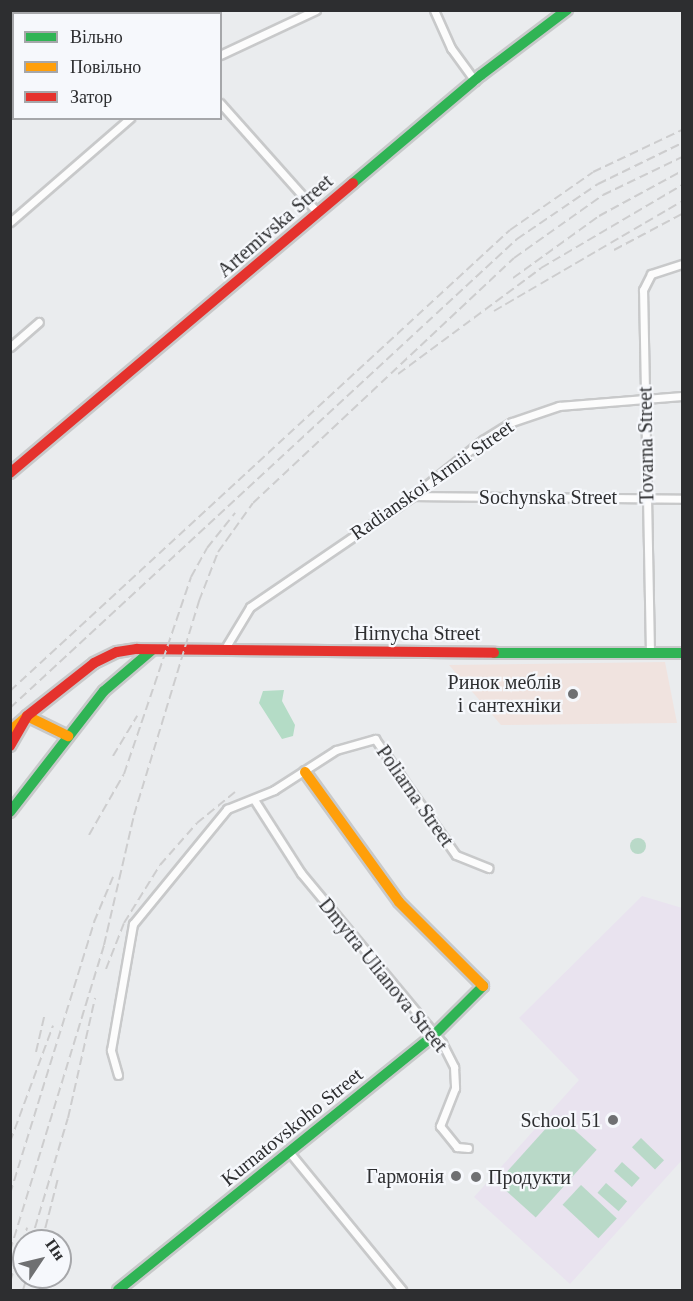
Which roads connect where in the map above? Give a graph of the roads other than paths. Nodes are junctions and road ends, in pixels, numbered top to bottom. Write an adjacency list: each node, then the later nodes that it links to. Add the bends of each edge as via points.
1 (316, 10): 4 (street)
2 (434, 10): 5 (street, via 451,48)
3 (567, 10): 5 (main road, Artemivska Street)
4 (222, 54)
5 (475, 81): 8 (main road, Artemivska Street)
6 (222, 105): 8 (street)
7 (128, 120): 9 (street)
8 (317, 212): 15 (main road, Artemivska Street)
9 (10, 222)
10 (682, 264): 14 (street, Tovarna Street, via 662,268 646,280)
11 (39, 322): 12 (street)
12 (10, 347)
13 (682, 396): 14 (street, Radianskoi Armii Street)
14 (645, 398): 16 (street, Radianskoi Armii Street, via 533,412 483,440); 17 (street, Tovarna Street)
15 (10, 473)
16 (413, 496): 17 (street, Sochynska Street); 19 (street, Radianskoi Armii Street, via 250,607)
17 (647, 498): 18 (street, Sochynska Street); 21 (street, Tovarna Street)
18 (682, 499)
19 (224, 650): 20 (main road, Hirnycha Street); 21 (main road, Hirnycha Street)
20 (151, 651): 23 (main road, Hirnycha Street, via 117,652 94,663); 25 (main road, via 104,691)
21 (650, 652): 22 (main road, Hirnycha Street)
22 (682, 653)
23 (27, 716): 24 (main road, Hirnycha Street); 25 (main road); 26 (main road)
24 (10, 731)
25 (68, 736): 29 (main road)
26 (10, 746)
27 (305, 772): 28 (street); 30 (street, Poliarna Street, via 336,750 375,739 456,855); 31 (main road, Kurnatovskoho Street, via 399,902 484,987)
28 (255, 801): 31 (street, Dmytra Ulianova Street, via 300,873); 32 (street, via 221,814 143,909 127,939 111,1050)
29 (10, 812)
30 (488, 868)
31 (435, 1034): 33 (street, Dmytra Ulianova Street, via 454,1067 454,1095 440,1126 457,1147); 34 (main road, Kurnatovskoho Street)
32 (118, 1075)
33 (468, 1148)
34 (290, 1152): 35 (main road, Kurnatovskoho Street); 36 (street)
35 (118, 1290)
36 (402, 1290)

